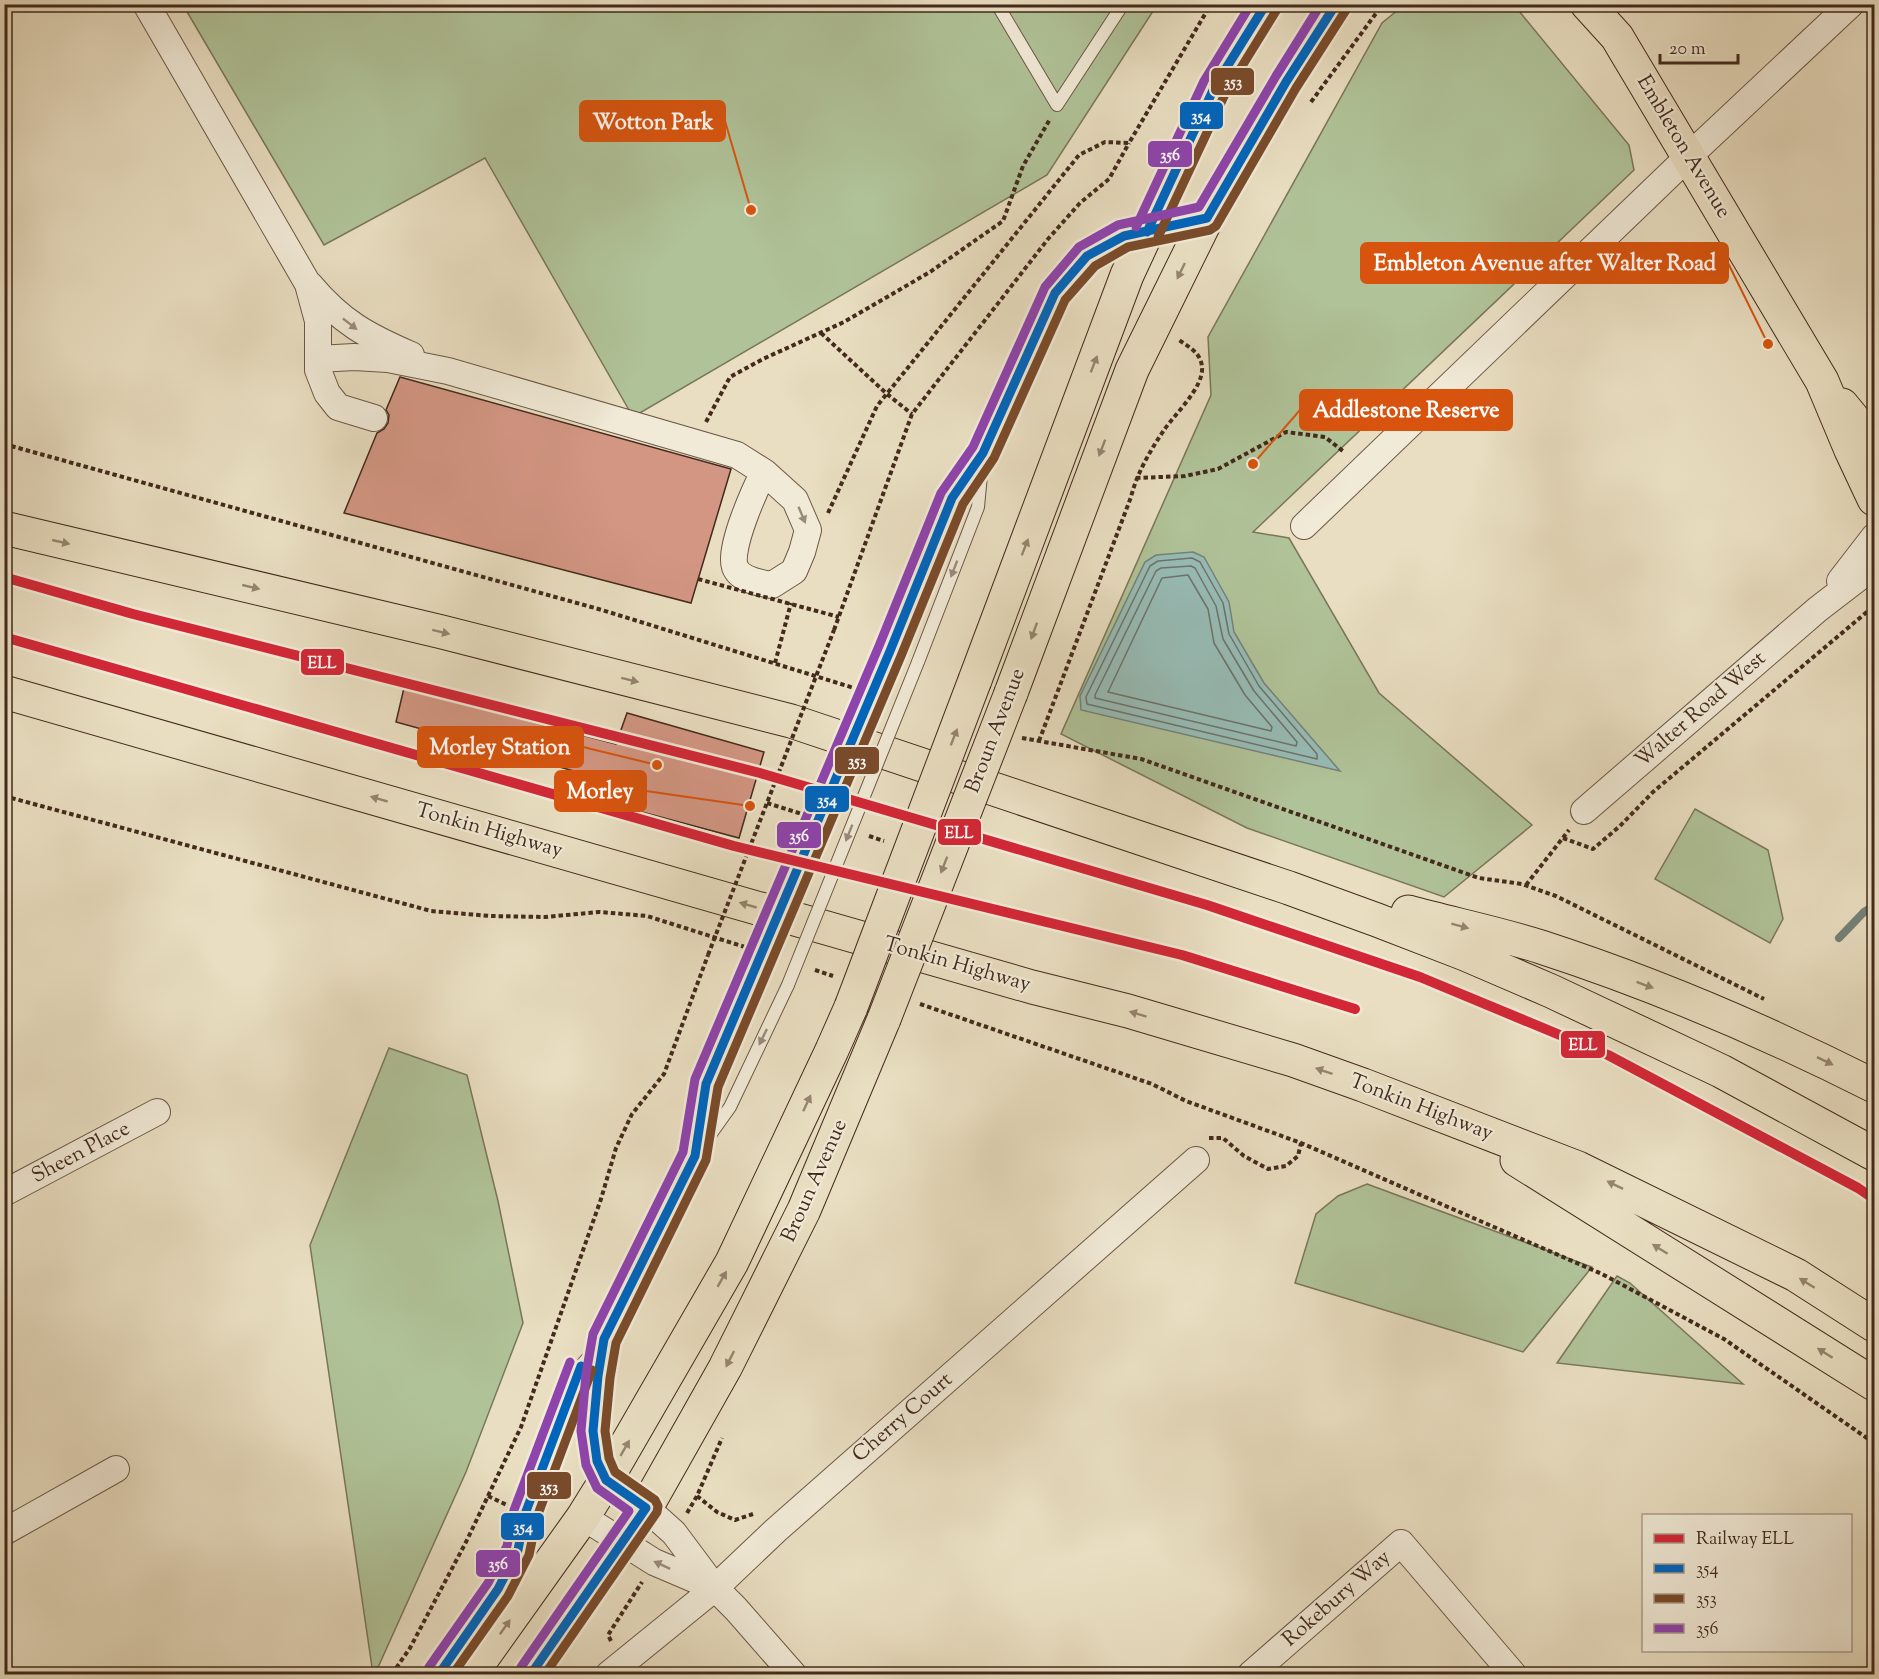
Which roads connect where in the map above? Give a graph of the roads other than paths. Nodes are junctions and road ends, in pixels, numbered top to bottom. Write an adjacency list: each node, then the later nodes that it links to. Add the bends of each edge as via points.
1 (146, 4): 14 (street)
2 (997, 4): 3 (lane, via 1057,105)
3 (1123, 4)
4 (1266, 4): 9 (main road, Broun Avenue)
5 (1336, 4): 12 (main road, Broun Avenue)
6 (1587, 4): 10 (main road, Embleton Avenue)
7 (1610, 4): 10 (main road, Embleton Avenue)
8 (1851, 4): 11 (street)
9 (1252, 19): 13 (main road, Broun Avenue, via 1215,86)
10 (1617, 37): 11 (main road, Embleton Avenue)
11 (1689, 156): 17 (main road, Embleton Avenue); 23 (street)
12 (1208, 218): 13 (lane); 44 (main road, Broun Avenue, one-way to 44, bridge, via 1132,370 884,1019 804,1209 725,1368)
13 (1147, 232): 20 (lane, via 1125,236 1087,256 1055,293); 43 (main road, Broun Avenue, one-way to 13, bridge, via 732,1262 832,1050 845,993 975,680 1127,275)
14 (308, 284): 15 (street, via 318,321); 16 (street, one-way to 16, via 357,330)
15 (318, 359): 16 (street, via 388,359); 18 (street, via 327,393 338,407)
16 (448, 371): 21 (street, via 737,455)
17 (1822, 381): 19 (main road, Embleton Avenue); 22 (main road, Embleton Avenue)
18 (374, 418)
19 (1875, 444)
20 (983, 453): 29 (lane, one-way to 29, bridge, via 978,507); 36 (lane, bridge, via 952,498 706,1084)
21 (764, 472)
22 (1875, 499)
23 (1304, 526)
24 (4, 528): 29 (main road, one-way to 29, via 442,632 791,721)
25 (1875, 537): 27 (street, Walter Road West)
26 (1875, 566): 27 (street, Walter Road West)
27 (1818, 609): 30 (street, Walter Road West)
28 (4, 692): 34 (main road, Tonkin Highway, one-way to 28, via 1293,1060 1128,1011)
29 (882, 751): 31 (main road); 36 (lane, one-way to 36, bridge, via 788,985 730,1107)
30 (1584, 811)
31 (1200, 858): 32 (main road, one-way to 32, via 1539,947 1670,994); 35 (main road, via 1377,920 1551,990 1721,1071)
32 (1875, 1086)
33 (157, 1112): 38 (street, Sheen Place)
34 (1457, 1122): 39 (main road, Tonkin Highway, one-way to 34, via 1796,1275 1641,1197 1578,1168); 41 (main road, one-way to 34)
35 (1875, 1154)
36 (694, 1156): 40 (lane)
37 (1196, 1160): 48 (street, Cherry Court)
38 (4, 1193)
39 (1875, 1325)
40 (604, 1339): 43 (lane, via 593,1431 597,1461); 49 (lane, via 581,1366 525,1514 518,1550 498,1588)
41 (1875, 1384)
42 (116, 1469): 46 (street)
43 (606, 1480): 44 (street); 45 (main road, Broun Avenue)
44 (646, 1508): 47 (main road, Broun Avenue); 48 (street, via 674,1533)
45 (583, 1517): 47 (street); 50 (main road, Broun Avenue, one-way to 45)
46 (4, 1532)
47 (621, 1542): 48 (street, one-way to 47, via 654,1562); 51 (main road, Broun Avenue)
48 (715, 1588): 52 (street, Cherry Court); 53 (street)
49 (439, 1674)
50 (471, 1674)
51 (531, 1674)
52 (609, 1674)
53 (793, 1674)
54 (1251, 1674): 55 (street, Rokebury Way, via 1401,1543)
55 (1513, 1674)

